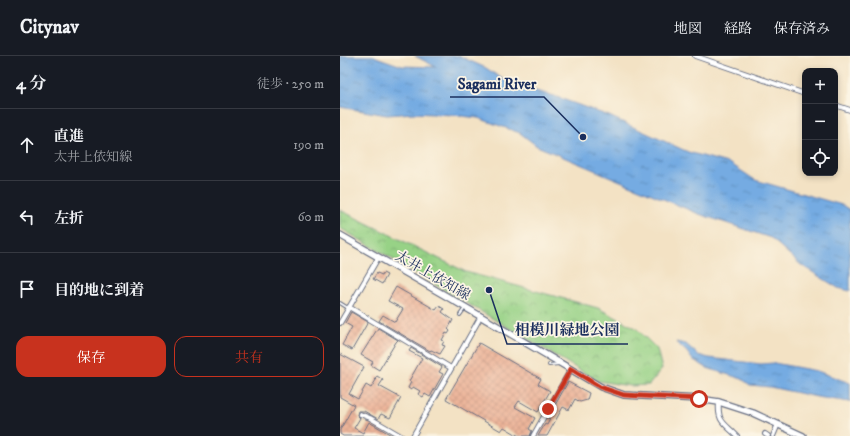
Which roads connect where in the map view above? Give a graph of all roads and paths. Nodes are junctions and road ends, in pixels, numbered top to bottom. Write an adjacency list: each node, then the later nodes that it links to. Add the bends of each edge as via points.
1 (695, 56): 2 (street)
2 (802, 93)
3 (838, 106): 4 (street)
4 (850, 110)
5 (340, 235): 6 (main road, 太井上依知線)
6 (378, 258): 8 (main road, 太井上依知線); 9 (street)
7 (340, 303): 9 (lane)
8 (466, 307): 10 (lane); 11 (main road, 太井上依知線)
9 (349, 308): 12 (street); 15 (street)
10 (460, 315)
11 (481, 316): 13 (main road, 太井上依知線); 15 (street)
12 (340, 323)
13 (560, 363): 14 (lane); 16 (main road, 太井上依知線)
14 (549, 365)
15 (451, 368): 21 (street)
16 (571, 369): 17 (main road, 太井上依知線, via 600,387 624,395); 22 (street)
17 (719, 402): 19 (main road, 太井上依知線); 23 (street, via 722,422)
18 (360, 414): 20 (street)
19 (778, 424): 24 (street); 25 (main road, 太井上依知線)
20 (401, 436)
21 (413, 436)
22 (533, 436)
23 (737, 436)
24 (773, 436)
25 (803, 436)

